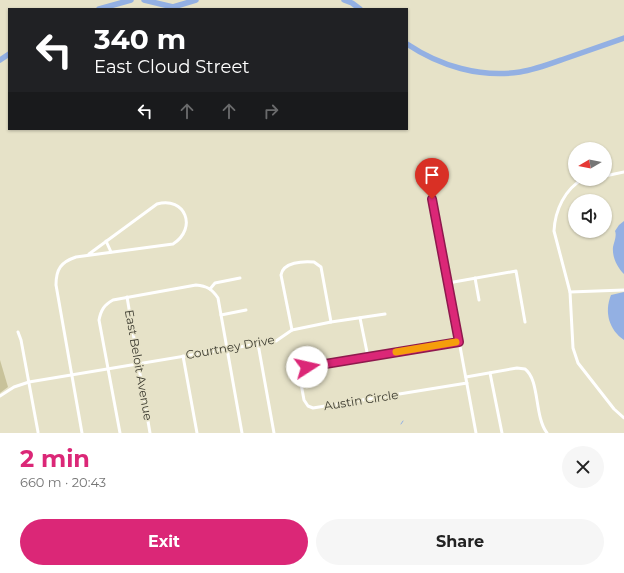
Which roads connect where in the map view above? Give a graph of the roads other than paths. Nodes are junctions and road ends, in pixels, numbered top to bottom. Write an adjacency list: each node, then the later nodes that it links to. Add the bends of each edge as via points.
1 (624, 172): 3 (street)
2 (428, 173): 10 (street)
3 (612, 175)
4 (573, 186): 13 (street, via 561,202 554,222 554,231)
5 (106, 241): 6 (street); 6 (street, via 157,204 171,202 183,211 186,218 184,233 173,244); 7 (street)
6 (110, 252): 7 (street)
7 (89, 254): 32 (street, via 67,260 56,275)
8 (240, 278): 11 (street, via 215,283)
9 (475, 278): 10 (street); 15 (street); 21 (street, via 516,271)
10 (448, 283): 24 (street)
11 (210, 289): 14 (street, via 196,285); 18 (street, via 218,298)
12 (624, 290): 13 (street)
13 (570, 292): 37 (street, via 573,348 578,363)
14 (127, 297): 29 (street, East Beloit Avenue); 30 (street, via 112,300 101,311 99,320)
15 (479, 300)
16 (246, 310): 18 (street)
17 (385, 314): 19 (street, Courtney Drive)
18 (221, 315): 26 (street)
19 (360, 318): 20 (street, Courtney Drive); 28 (street)
20 (331, 322): 22 (street, Courtney Drive); 22 (street, via 320,267 314,262 289,265 284,268 282,275)
21 (525, 322)
22 (292, 330): 25 (street, Courtney Drive, via 276,341)
23 (18, 332): 34 (street, via 22,340)
24 (459, 342): 28 (street, Austin Circle); 33 (street)
25 (258, 344): 26 (street, Courtney Drive); 44 (street)
26 (227, 349): 27 (street, Courtney Drive); 43 (street)
27 (183, 356): 29 (street, Courtney Drive); 42 (street)
28 (368, 357): 35 (street, Austin Circle, via 304,368 300,378 306,404 317,407)
29 (138, 364): 30 (street, Courtney Drive); 41 (street, East Beloit Avenue)
30 (108, 369): 32 (street, Courtney Drive); 40 (street)
31 (490, 373): 33 (street); 46 (street); 47 (street, via 517,368 528,371 532,378 539,417)
32 (71, 375): 34 (street, Courtney Drive); 39 (street)
33 (466, 377): 35 (street)
34 (29, 382): 36 (street, Courtney Drive, via 14,387); 38 (street)
35 (466, 383): 45 (street)
36 (0, 396)
37 (624, 418)
38 (38, 432)
39 (82, 433)
40 (120, 433)
41 (150, 433)
42 (197, 433)
43 (242, 433)
44 (274, 433)
45 (476, 433)
46 (502, 433)
47 (547, 433)

